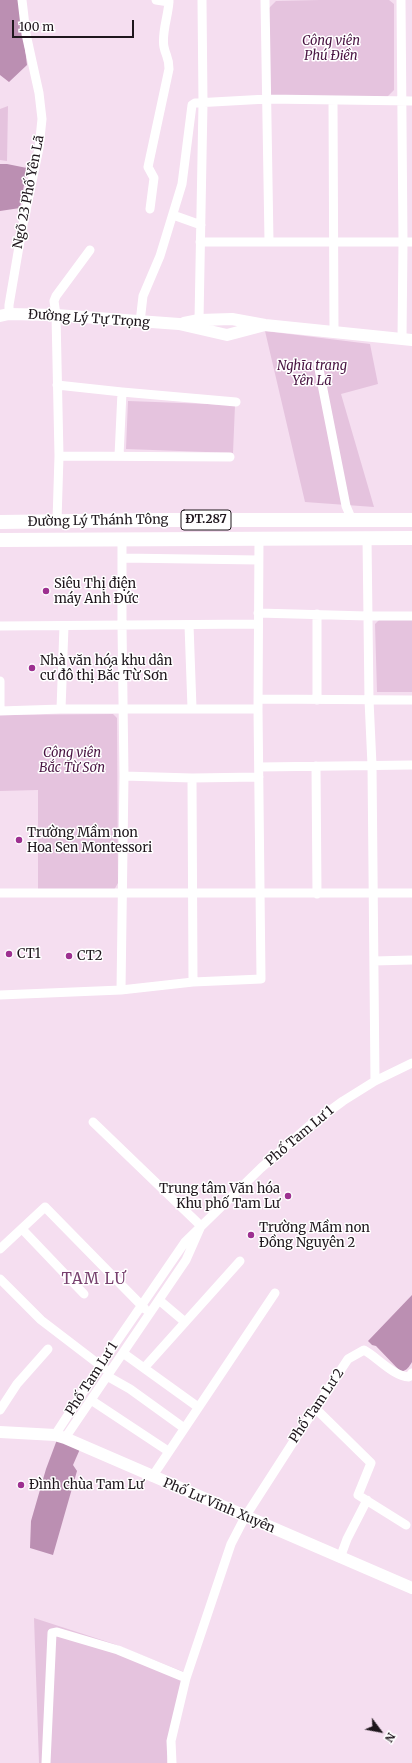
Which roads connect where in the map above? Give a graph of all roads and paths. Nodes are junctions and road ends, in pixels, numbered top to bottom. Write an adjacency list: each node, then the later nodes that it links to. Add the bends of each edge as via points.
1 (22, 0): 20 (street, Ngõ 23 Phố Yên Lã, via 42,119 39,148 9,305)
2 (156, 0): 6 (street)
3 (202, 0): 11 (street)
4 (265, 0): 7 (street)
5 (401, 0): 9 (street)
6 (169, 1): 12 (street, via 164,47 169,58 168,69 148,167 154,178)
7 (267, 99): 8 (street); 11 (street); 15 (street)
8 (333, 101): 9 (street); 16 (street)
9 (402, 101): 10 (street); 18 (street)
10 (412, 102)
11 (203, 103): 13 (street, via 191,106 182,184); 14 (street)
12 (150, 209)
13 (173, 215): 14 (street); 23 (street, via 160,256 143,296)
14 (201, 225): 17 (street)
15 (269, 241): 16 (street); 17 (street)
16 (334, 241): 18 (street); 26 (street)
17 (200, 242): 22 (street)
18 (407, 242): 27 (street)
19 (90, 250): 21 (street, via 56,296)
20 (4, 315): 21 (main road, Đường Lý Tự Trọng)
21 (56, 316): 23 (main road, Đường Lý Tự Trọng); 29 (street)
22 (199, 320): 24 (main road, Đường Lý Tự Trọng); 25 (main road, Đường Lý Tự Trọng, via 232,319)
23 (140, 322): 24 (main road, Đường Lý Tự Trọng)
24 (179, 324): 25 (main road, Đường Lý Tự Trọng, via 228,335)
25 (265, 325): 26 (main road, Đường Lý Tự Trọng)
26 (334, 331): 27 (main road, Đường Lý Tự Trọng)
27 (407, 339)
28 (318, 364): 35 (street, via 346,506)
29 (57, 385): 30 (street); 32 (street)
30 (122, 392): 31 (street); 33 (street)
31 (236, 402)
32 (59, 456): 33 (street); 38 (street)
33 (119, 456): 34 (street)
34 (230, 457)
35 (352, 520): 36 (main road, Đường Lý Thánh Tông / ĐT.287); 38 (main road, Đường Lý Thánh Tông / ĐT.287)
36 (412, 520)
37 (31, 521): 38 (main road, Đường Lý Thánh Tông / ĐT.287); 39 (main road, Đường Lý Thánh Tông / ĐT.287); 44 (main road)
38 (57, 521)
39 (0, 522)
40 (367, 538): 41 (main road, Đường Lý Thánh Tông / ĐT.287); 42 (main road, Đường Lý Thánh Tông / ĐT.287); 50 (street)
41 (412, 538)
42 (259, 539): 45 (main road, Đường Lý Thánh Tông / ĐT.287); 47 (street)
43 (0, 540): 44 (main road, Đường Lý Thánh Tông / ĐT.287)
44 (31, 540): 45 (main road, Đường Lý Thánh Tông / ĐT.287)
45 (122, 540): 46 (street)
46 (122, 558): 47 (street); 53 (street)
47 (258, 560): 48 (street)
48 (258, 614): 49 (street); 52 (street)
49 (317, 614): 50 (street); 59 (street)
50 (367, 616): 51 (street); 60 (street)
51 (412, 616)
52 (258, 624): 54 (street); 58 (street)
53 (122, 625): 54 (street); 56 (street); 64 (street)
54 (189, 625): 62 (street)
55 (0, 626): 56 (street)
56 (64, 626): 63 (street)
57 (0, 681): 66 (street)
58 (258, 699): 59 (street); 65 (street)
59 (317, 700): 60 (street)
60 (369, 700): 61 (street); 67 (street)
61 (412, 700)
62 (192, 708): 64 (street); 65 (street)
63 (61, 709): 64 (street); 66 (street)
64 (123, 709): 71 (street)
65 (258, 709): 70 (street)
66 (0, 711)
67 (372, 765): 68 (street); 69 (street); 79 (street)
68 (412, 765)
69 (316, 766): 70 (street); 78 (street)
70 (259, 767): 72 (street)
71 (124, 776): 73 (street); 77 (street)
72 (259, 777): 73 (street); 76 (street)
73 (192, 778): 75 (street)
74 (0, 893): 77 (street)
75 (192, 893): 76 (street); 77 (street); 83 (street)
76 (260, 893): 78 (street); 83 (street, via 261,979)
77 (121, 894): 84 (street)
78 (317, 894): 79 (street)
79 (372, 894): 80 (street); 82 (street)
80 (412, 894)
81 (412, 960): 82 (street)
82 (374, 961): 87 (street)
83 (193, 982): 84 (street)
84 (121, 990): 85 (street)
85 (0, 995)
86 (412, 1063): 87 (street, Phố Tam Lư 1)
87 (375, 1082): 89 (street, Phố Tam Lư 1, via 331,1108 304,1130)
88 (93, 1122): 89 (street)
89 (201, 1226): 96 (street, Phố Tam Lư 1, via 186,1260); 97 (street, Phố Tam Lư 1, via 185,1242)
90 (22, 1229): 91 (street); 95 (street); 97 (street, via 45,1207)
91 (0, 1249)
92 (240, 1261): 99 (street)
93 (0, 1279): 102 (street, via 41,1320)
94 (275, 1293): 107 (street)
95 (84, 1294)
96 (159, 1300): 98 (street, Phố Tam Lư 1); 99 (street)
97 (141, 1306): 98 (street); 102 (street, Phố Tam Lư 1)
98 (151, 1312): 101 (street, Phố Tam Lư 1)
99 (185, 1322): 103 (street)
100 (48, 1349): 109 (street, via 17,1384)
101 (123, 1353): 103 (street); 104 (street, Phố Tam Lư 1)
102 (100, 1366): 104 (street); 112 (street, Phố Tam Lư 1)
103 (144, 1368): 107 (street)
104 (108, 1374): 106 (street, Phố Tam Lư 1); 110 (street)
105 (411, 1378): 108 (street, Phố Tam Lư 2, via 393,1370 364,1350 348,1359)
106 (91, 1400): 112 (street, Phố Tam Lư 1); 113 (street)
107 (198, 1407): 110 (street)
108 (315, 1408): 115 (street, via 371,1464 358,1495); 116 (street, Phố Tam Lư 2)
109 (0, 1410)
110 (184, 1428): 113 (street)
111 (0, 1432): 112 (main road, Phố Lư Vĩnh Xuyên)
112 (60, 1437): 114 (main road, Phố Lư Vĩnh Xuyên)
113 (168, 1451): 114 (street)
114 (152, 1477): 116 (main road, Phố Lư Vĩnh Xuyên)
115 (367, 1500): 117 (street); 118 (street)
116 (245, 1517): 118 (main road, Phố Lư Vĩnh Xuyên); 120 (street, Phố Tam Lư 2, via 231,1544)
117 (406, 1525)
118 (340, 1558): 119 (main road, Phố Lư Vĩnh Xuyên)
119 (412, 1588)
120 (186, 1678): 121 (street, via 118,1650 57,1632 52,1633); 122 (street, Phố Tam Lư 2, via 171,1741)
121 (46, 1763)
122 (172, 1763)

